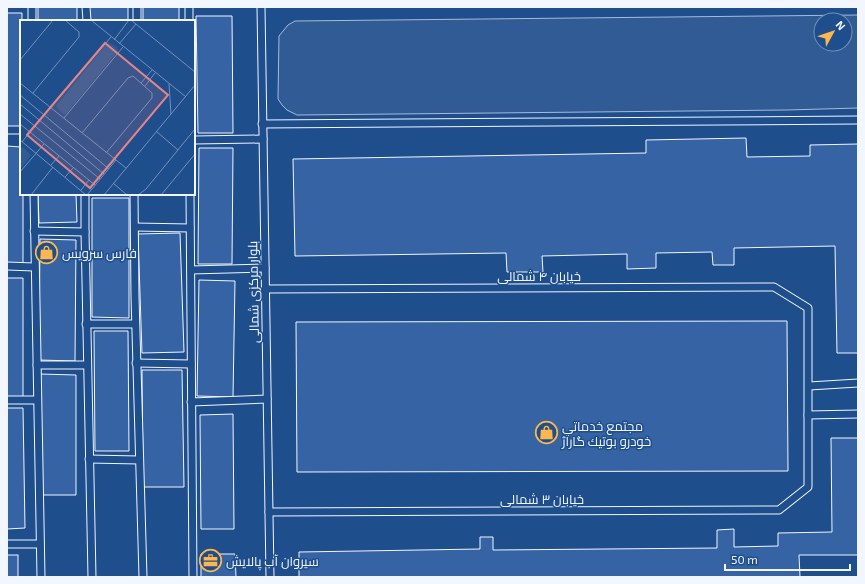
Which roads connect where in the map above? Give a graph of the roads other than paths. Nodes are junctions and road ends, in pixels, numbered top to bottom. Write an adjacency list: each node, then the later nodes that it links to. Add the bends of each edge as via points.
1 (32, 7): 6 (lane)
2 (86, 7): 7 (lane)
3 (137, 7): 8 (lane)
4 (189, 7): 9 (lane)
5 (261, 7): 11 (lane, بلوار مرکزی شمالی)
6 (32, 20)
7 (87, 20)
8 (137, 20)
9 (189, 20)
10 (858, 120): 11 (lane)
11 (262, 124): 14 (lane, بلوار مرکزی شمالی)
12 (7, 130): 13 (lane)
13 (20, 130)
14 (263, 139): 15 (lane); 26 (lane, بلوار مرکزی شمالی)
15 (195, 140)
16 (34, 195): 22 (lane)
17 (85, 195): 23 (lane)
18 (134, 195): 20 (lane)
19 (190, 195): 21 (lane)
20 (134, 228): 21 (lane); 30 (lane)
21 (190, 228): 27 (lane)
22 (34, 232): 23 (lane); 25 (lane)
23 (85, 232): 29 (lane)
24 (7, 266): 25 (lane)
25 (34, 266): 33 (lane)
26 (265, 268): 27 (lane); 28 (lane, بلوار مرکزی شمالی)
27 (190, 270): 32 (lane)
28 (265, 289): 36 (lane, خیابان ۴ شمالی, via 774,287 808,308); 37 (lane, بلوار مرکزی شمالی)
29 (86, 324): 30 (lane); 34 (lane)
30 (135, 324): 31 (lane)
31 (136, 363): 32 (lane); 44 (lane)
32 (191, 364): 40 (lane)
33 (37, 365): 34 (lane); 39 (lane)
34 (87, 365): 43 (lane)
35 (858, 383): 36 (lane)
36 (808, 386): 42 (lane)
37 (267, 399): 40 (lane); 45 (lane, بلوار مرکزی شمالی)
38 (7, 400): 39 (lane)
39 (37, 400): 47 (lane)
40 (191, 402): 51 (lane)
41 (858, 414): 42 (lane)
42 (808, 415): 45 (lane, خیابان ۳ شمالی, via 808,487 779,510)
43 (89, 459): 44 (lane); 49 (lane)
44 (139, 460): 50 (lane)
45 (268, 512): 52 (lane, بلوار مرکزی شمالی)
46 (7, 544): 47 (lane)
47 (40, 544): 48 (lane)
48 (41, 577)
49 (92, 577)
50 (143, 577)
51 (193, 577)
52 (270, 577)

